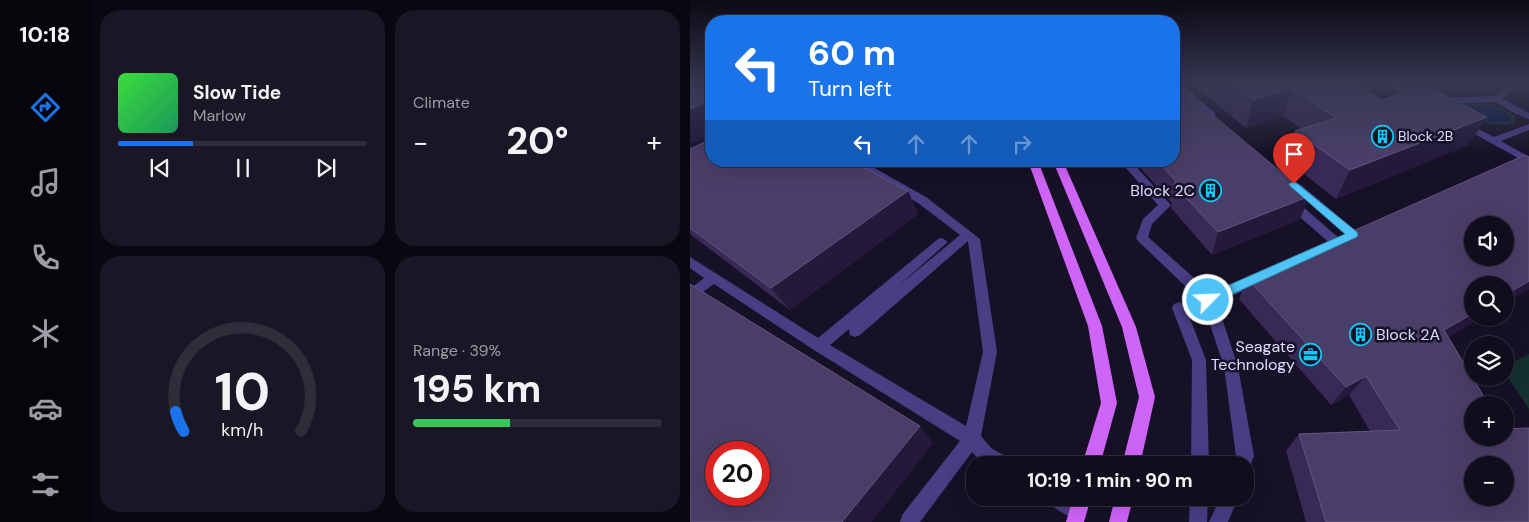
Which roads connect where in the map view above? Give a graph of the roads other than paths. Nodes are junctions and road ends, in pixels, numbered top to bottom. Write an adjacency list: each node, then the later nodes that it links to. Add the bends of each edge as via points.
1 (1204, 107): 7 (street)
2 (1433, 107): 4 (street)
3 (1512, 107): 5 (street)
4 (1438, 110)
5 (1529, 116)
6 (1454, 119): 9 (street)
7 (1220, 121)
8 (1529, 127): 9 (street)
9 (1493, 141): 10 (street)
10 (1529, 161)
11 (864, 167): 17 (street, via 922,200)
12 (1035, 167): 29 (main road, via 1097,335 1110,403)
13 (1061, 167): 30 (main road, via 1129,327 1147,398)
14 (1131, 167): 23 (street, via 1165,204 1147,222 1142,238)
15 (1286, 178): 16 (street, via 1357,233 1331,244)
16 (1284, 197)
17 (968, 234): 25 (street); 27 (street, via 974,239 990,352)
18 (942, 242): 26 (street)
19 (690, 262): 21 (street)
20 (1272, 271): 23 (street)
21 (713, 278): 22 (street); 26 (street)
22 (690, 296)
23 (1208, 300): 32 (street, via 1231,367)
24 (1179, 308): 31 (street, via 1199,360)
25 (855, 331)
26 (819, 346): 27 (street)
27 (972, 438): 28 (street); 36 (street)
28 (988, 456)
29 (1094, 456)
30 (1133, 456)
31 (1200, 456)
32 (1246, 456)
33 (1122, 506): 37 (main road)
34 (1199, 506): 38 (street)
35 (1225, 506): 39 (street)
36 (914, 518)
37 (1118, 522)
38 (1198, 522)
39 (1218, 522)

